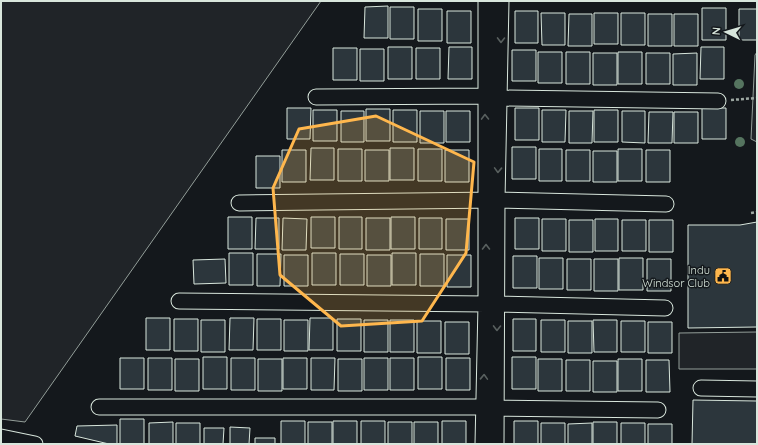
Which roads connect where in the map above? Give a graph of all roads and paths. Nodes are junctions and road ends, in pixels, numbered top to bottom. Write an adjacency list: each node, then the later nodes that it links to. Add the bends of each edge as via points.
1 (486, 1): 3 (street)
2 (501, 1): 5 (street, one-way to 5)
3 (485, 96): 4 (street); 8 (street, one-way to 3)
4 (316, 97)
5 (500, 98): 7 (street); 8 (street, one-way to 8)
6 (757, 98): 7 (path)
7 (718, 101)
8 (492, 201): 9 (street); 10 (street); 14 (street)
9 (239, 203)
10 (666, 204)
11 (757, 212): 12 (path)
12 (750, 213)
13 (179, 301): 14 (street)
14 (492, 304): 15 (street); 19 (street)
15 (665, 308)
16 (701, 388): 17 (street)
17 (757, 389)
18 (99, 407): 19 (street)
19 (490, 407): 20 (street); 23 (street); 24 (street)
20 (658, 410)
21 (1, 437): 22 (street)
22 (35, 444)
23 (483, 444)
24 (496, 444)

